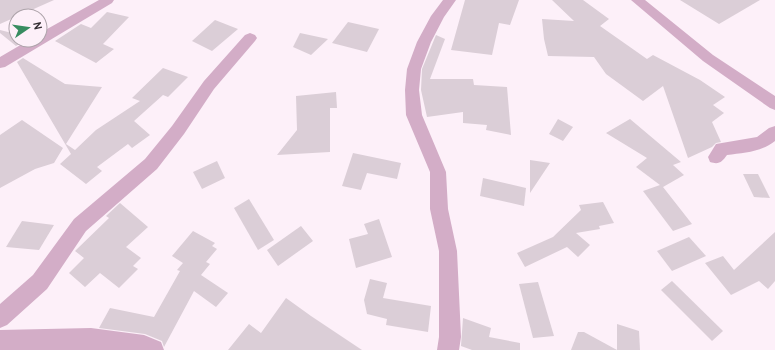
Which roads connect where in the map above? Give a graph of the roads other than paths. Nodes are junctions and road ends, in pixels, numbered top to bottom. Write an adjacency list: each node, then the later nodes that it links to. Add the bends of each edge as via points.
1 (108, 0): 4 (street)
2 (450, 0): 14 (street, via 424,42 414,69 412,90 414,115 438,172 439,210 448,251)
3 (637, 0): 8 (street, via 708,58)
4 (48, 35)
5 (250, 38): 11 (street, via 209,85 151,164 80,225 40,282)
6 (25, 48): 7 (street)
7 (0, 62)
8 (775, 104)
9 (775, 132): 10 (street, via 761,143 742,148 722,149)
10 (716, 157)
11 (0, 318)
12 (0, 341): 13 (street, via 91,339 144,346)
13 (152, 350)
14 (448, 350)

